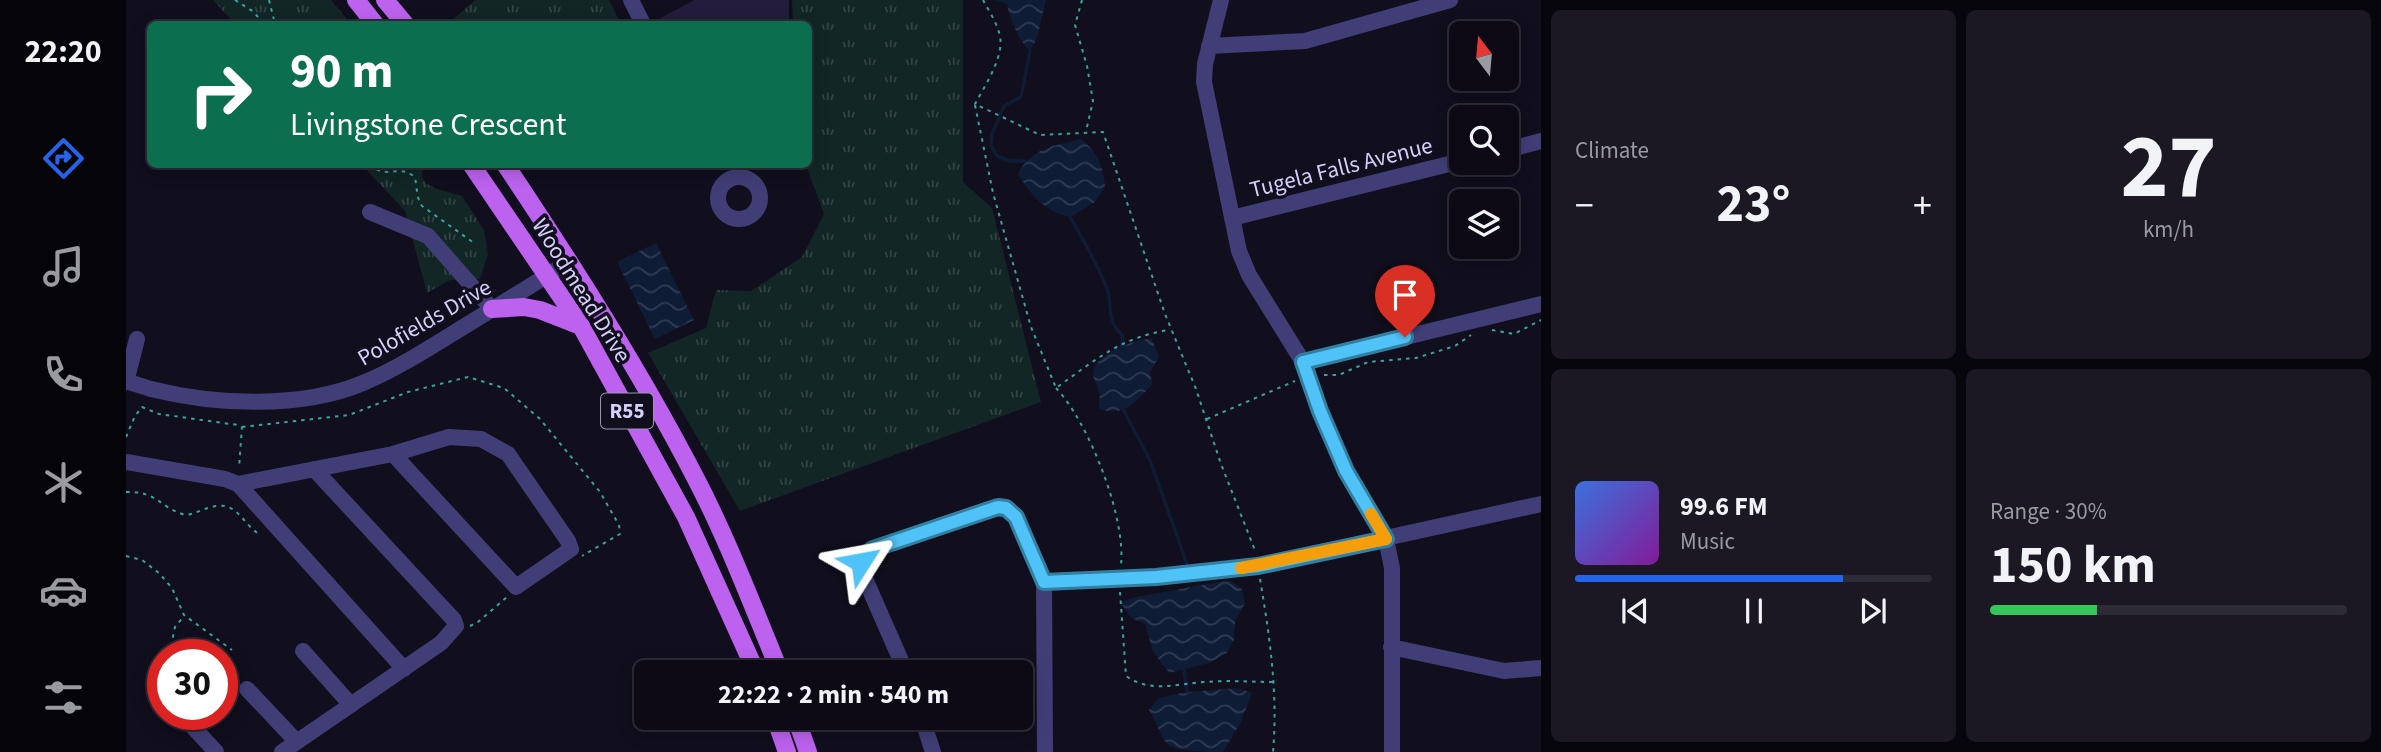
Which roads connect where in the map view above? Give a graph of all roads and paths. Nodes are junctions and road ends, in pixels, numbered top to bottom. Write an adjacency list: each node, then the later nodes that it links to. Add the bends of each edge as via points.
1 (235, 0): 10 (path)
2 (269, 0): 11 (path)
3 (356, 0): 12 (main road)
4 (385, 0): 13 (main road)
5 (631, 0): 14 (street)
6 (983, 0): 16 (path, via 1000,43 994,67)
7 (1082, 0): 17 (path, via 1075,25 1093,101)
8 (1221, 0): 15 (street)
9 (1450, 0): 15 (street, via 1305,41)
10 (261, 21)
11 (274, 21)
12 (373, 21)
13 (402, 21)
14 (642, 21)
15 (1209, 46): 25 (street, via 1204,82)
16 (975, 104): 17 (path, via 1040,135); 39 (path, via 993,193 1031,327)
17 (1086, 132): 33 (path, via 1103,132)
18 (1541, 141): 19 (street)
19 (1519, 147)
20 (1449, 164): 25 (street, Tugela Falls Avenue)
21 (373, 168): 26 (path, via 413,176 422,206)
22 (474, 168): 28 (main road, Woodmead Drive / R55)
23 (508, 168): 27 (main road, Woodmead Drive / R55)
24 (370, 212): 30 (street, via 428,236)
25 (1232, 218): 37 (street, via 1249,275)
26 (474, 243)
27 (570, 261): 28 (street, Polofields Drive); 64 (main road, Woodmead Drive / R55, via 648,387 697,480)
28 (547, 276): 30 (street, Polofields Drive); 32 (main road, Woodmead Drive / R55)
29 (1541, 304): 37 (street)
30 (492, 309): 32 (main road, via 540,310); 38 (street, Polofields Drive, bridge, via 384,373 333,392 241,402 181,397)
31 (1541, 320): 34 (path, via 1514,334)
32 (581, 326): 63 (main road, Woodmead Drive / R55, via 686,517)
33 (1171, 330): 39 (path, via 1114,346); 40 (path)
34 (1492, 330)
35 (1473, 334): 37 (path, via 1455,346 1416,358 1368,362 1339,375)
36 (137, 340): 38 (street)
37 (1305, 369): 40 (path); 50 (street, via 1346,471)
38 (126, 382)
39 (1056, 388): 54 (path, via 1097,458 1123,548)
40 (1206, 420): 53 (path)
41 (242, 427): 42 (path, via 159,414 142,407); 46 (path); 52 (path, via 349,415 408,392 468,377 504,388 540,419 600,492 619,525 620,534)
42 (126, 437)
43 (393, 454): 45 (street); 56 (street); 56 (street, via 449,437 481,439 508,454 571,549)
44 (126, 462): 46 (street)
45 (314, 469): 46 (street); 58 (street)
46 (238, 484): 67 (street)
47 (126, 492): 49 (path, via 152,495 185,515 230,507)
48 (1541, 504): 50 (street)
49 (261, 535)
50 (1386, 539): 53 (street); 61 (street, via 1392,568)
51 (126, 556): 57 (path, via 142,560 159,573)
52 (581, 556)
53 (1258, 566): 54 (street); 68 (path)
54 (1120, 578): 55 (street); 68 (path, via 1126,676 1139,685)
55 (1044, 582): 65 (street, via 1016,517 1006,508 986,510 873,549 861,562 862,572); 81 (street)
56 (516, 587): 58 (path, via 478,622)
57 (184, 615): 59 (path); 60 (path)
58 (456, 626): 67 (street, via 442,643)
59 (172, 639)
60 (217, 639)
61 (1391, 647): 66 (street, via 1504,671); 83 (street)
62 (303, 651): 70 (street)
63 (751, 660)
64 (775, 660)
65 (901, 660)
66 (1541, 668)
67 (404, 669): 70 (street)
68 (1275, 682): 82 (path)
69 (247, 689): 75 (street)
70 (351, 705): 75 (street)
71 (196, 730): 76 (street)
72 (779, 730): 78 (main road)
73 (800, 730): 79 (main road)
74 (926, 730): 80 (street)
75 (297, 742): 77 (street)
76 (216, 752)
77 (282, 752)
78 (787, 752)
79 (808, 752)
80 (933, 752)
81 (1045, 752)
82 (1273, 752)
83 (1392, 752)

